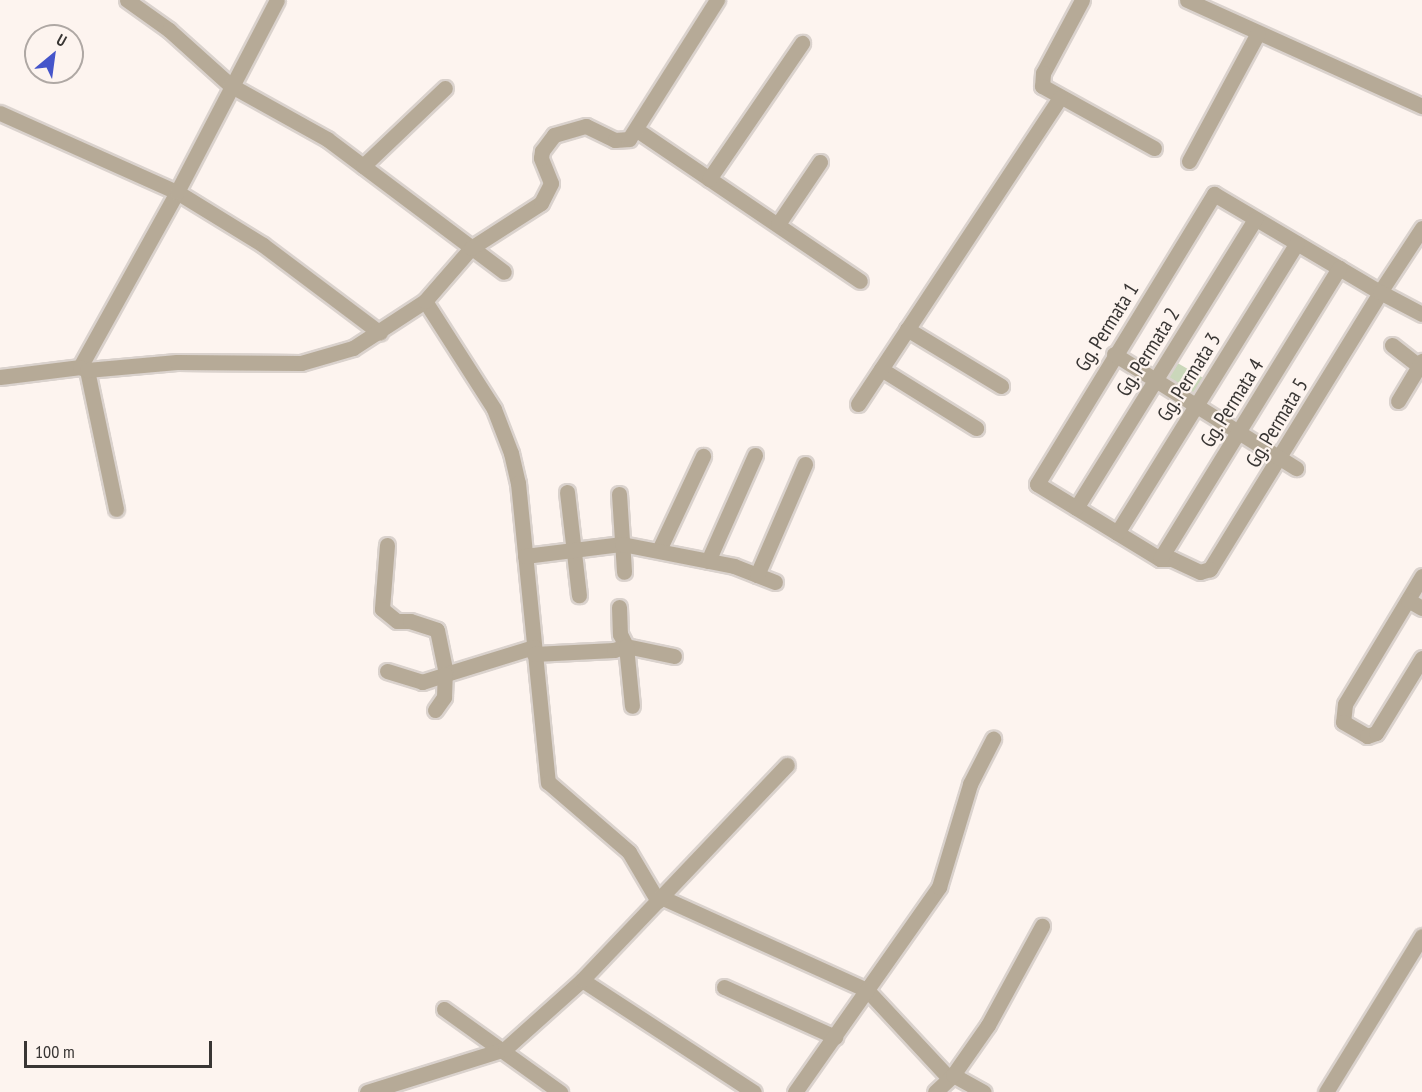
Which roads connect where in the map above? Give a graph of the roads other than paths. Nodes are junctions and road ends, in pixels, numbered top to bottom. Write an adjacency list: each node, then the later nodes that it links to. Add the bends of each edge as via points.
1 (127, 0): 8 (street, via 169,30)
2 (277, 0): 8 (street)
3 (717, 0): 13 (street)
4 (1082, 0): 10 (street, via 1040,79 1042,86)
5 (1187, 0): 6 (street)
6 (1258, 33): 11 (street); 15 (street)
7 (802, 43): 18 (street)
8 (230, 85): 17 (street, via 327,139); 19 (street)
9 (445, 88): 17 (street)
10 (1060, 98): 14 (street); 31 (street)
11 (1422, 106)
12 (0, 112): 19 (street)
13 (637, 130): 18 (street); 24 (street, via 623,141 586,126 554,135 545,143 541,158 551,183 547,197)
14 (1154, 148)
15 (1189, 161)
16 (820, 162): 21 (street)
17 (363, 166): 24 (street)
18 (708, 179): 21 (street)
19 (177, 192): 32 (street, via 262,245); 36 (street)
20 (1255, 219): 23 (street); 34 (street, Gg. Permata 1, via 1214,194); 39 (street, Gg. Permata 2)
21 (778, 224): 27 (street)
22 (1422, 228): 28 (street, Gg. Permata 5)
23 (1297, 243): 25 (street); 43 (street, Gg. Permata 3)
24 (471, 248): 26 (street); 29 (street)
25 (1339, 268): 28 (street); 45 (street, Gg. Permata 4)
26 (504, 272)
27 (860, 281)
28 (1380, 292): 30 (street); 48 (street, Gg. Permata 5)
29 (425, 302): 32 (street); 60 (street, via 505,430 518,483)
30 (1422, 314)
31 (907, 329): 37 (street); 40 (street)
32 (380, 333): 36 (street, via 353,348 301,363 177,362)
33 (1392, 345): 35 (street)
34 (1114, 354): 39 (street); 53 (street, Gg. Permata 1, via 1036,482)
35 (1421, 363): 41 (street)
36 (83, 368): 38 (street); 54 (street)
37 (881, 369): 42 (street); 44 (street)
38 (0, 377)
39 (1155, 380): 43 (street); 53 (street, Gg. Permata 2)
40 (1001, 386)
41 (1398, 401)
42 (858, 404)
43 (1196, 405): 45 (street); 55 (street, Gg. Permata 3)
44 (976, 428)
45 (1239, 432): 48 (street); 61 (street, Gg. Permata 4)
46 (754, 455): 62 (street)
47 (703, 456): 59 (street)
48 (1281, 458): 50 (street); 61 (street, Gg. Permata 5, via 1206,572 1172,559)
49 (805, 464): 64 (street)
50 (1296, 468)
51 (567, 492): 58 (street)
52 (619, 494): 56 (street)
53 (1076, 508): 55 (street)
54 (116, 509)
55 (1117, 533): 61 (street)
56 (622, 544): 58 (street); 59 (street); 63 (street)
57 (387, 545): 76 (street, via 382,609 397,621 436,630)
58 (574, 548): 60 (street); 67 (street)
59 (659, 550): 62 (street)
60 (525, 556): 72 (street)
61 (1160, 559)
62 (708, 561): 64 (street)
63 (624, 572)
64 (757, 575): 66 (street)
65 (1422, 576): 68 (street)
66 (775, 582)
67 (579, 594)
68 (1408, 600): 70 (street); 74 (street, via 1346,704 1343,722 1367,736 1376,733)
69 (620, 607): 71 (street, via 620,634)
70 (1422, 608)
71 (626, 646): 72 (street, via 614,650); 73 (street); 77 (street)
72 (534, 651): 76 (street); 81 (street, via 548,782 629,852)
73 (674, 656)
74 (1422, 658)
75 (387, 671): 76 (street, via 422,682)
76 (446, 674): 78 (street, via 444,697)
77 (632, 706)
78 (435, 710)
79 (993, 739): 86 (street, via 970,784 939,887)
80 (787, 765): 81 (street)
81 (660, 899): 84 (street); 86 (street)
82 (1042, 926): 90 (street, via 1011,989)
83 (1422, 936): 97 (street)
84 (582, 980): 89 (street); 93 (street)
85 (724, 987): 88 (street)
86 (867, 990): 88 (street); 90 (street)
87 (444, 1009): 89 (street)
88 (835, 1036): 94 (street)
89 (505, 1049): 91 (street); 92 (street)
90 (951, 1077): 95 (street); 96 (street)
91 (367, 1092)
92 (560, 1092)
93 (754, 1092)
94 (795, 1092)
95 (935, 1092)
96 (984, 1092)
97 (1326, 1092)

